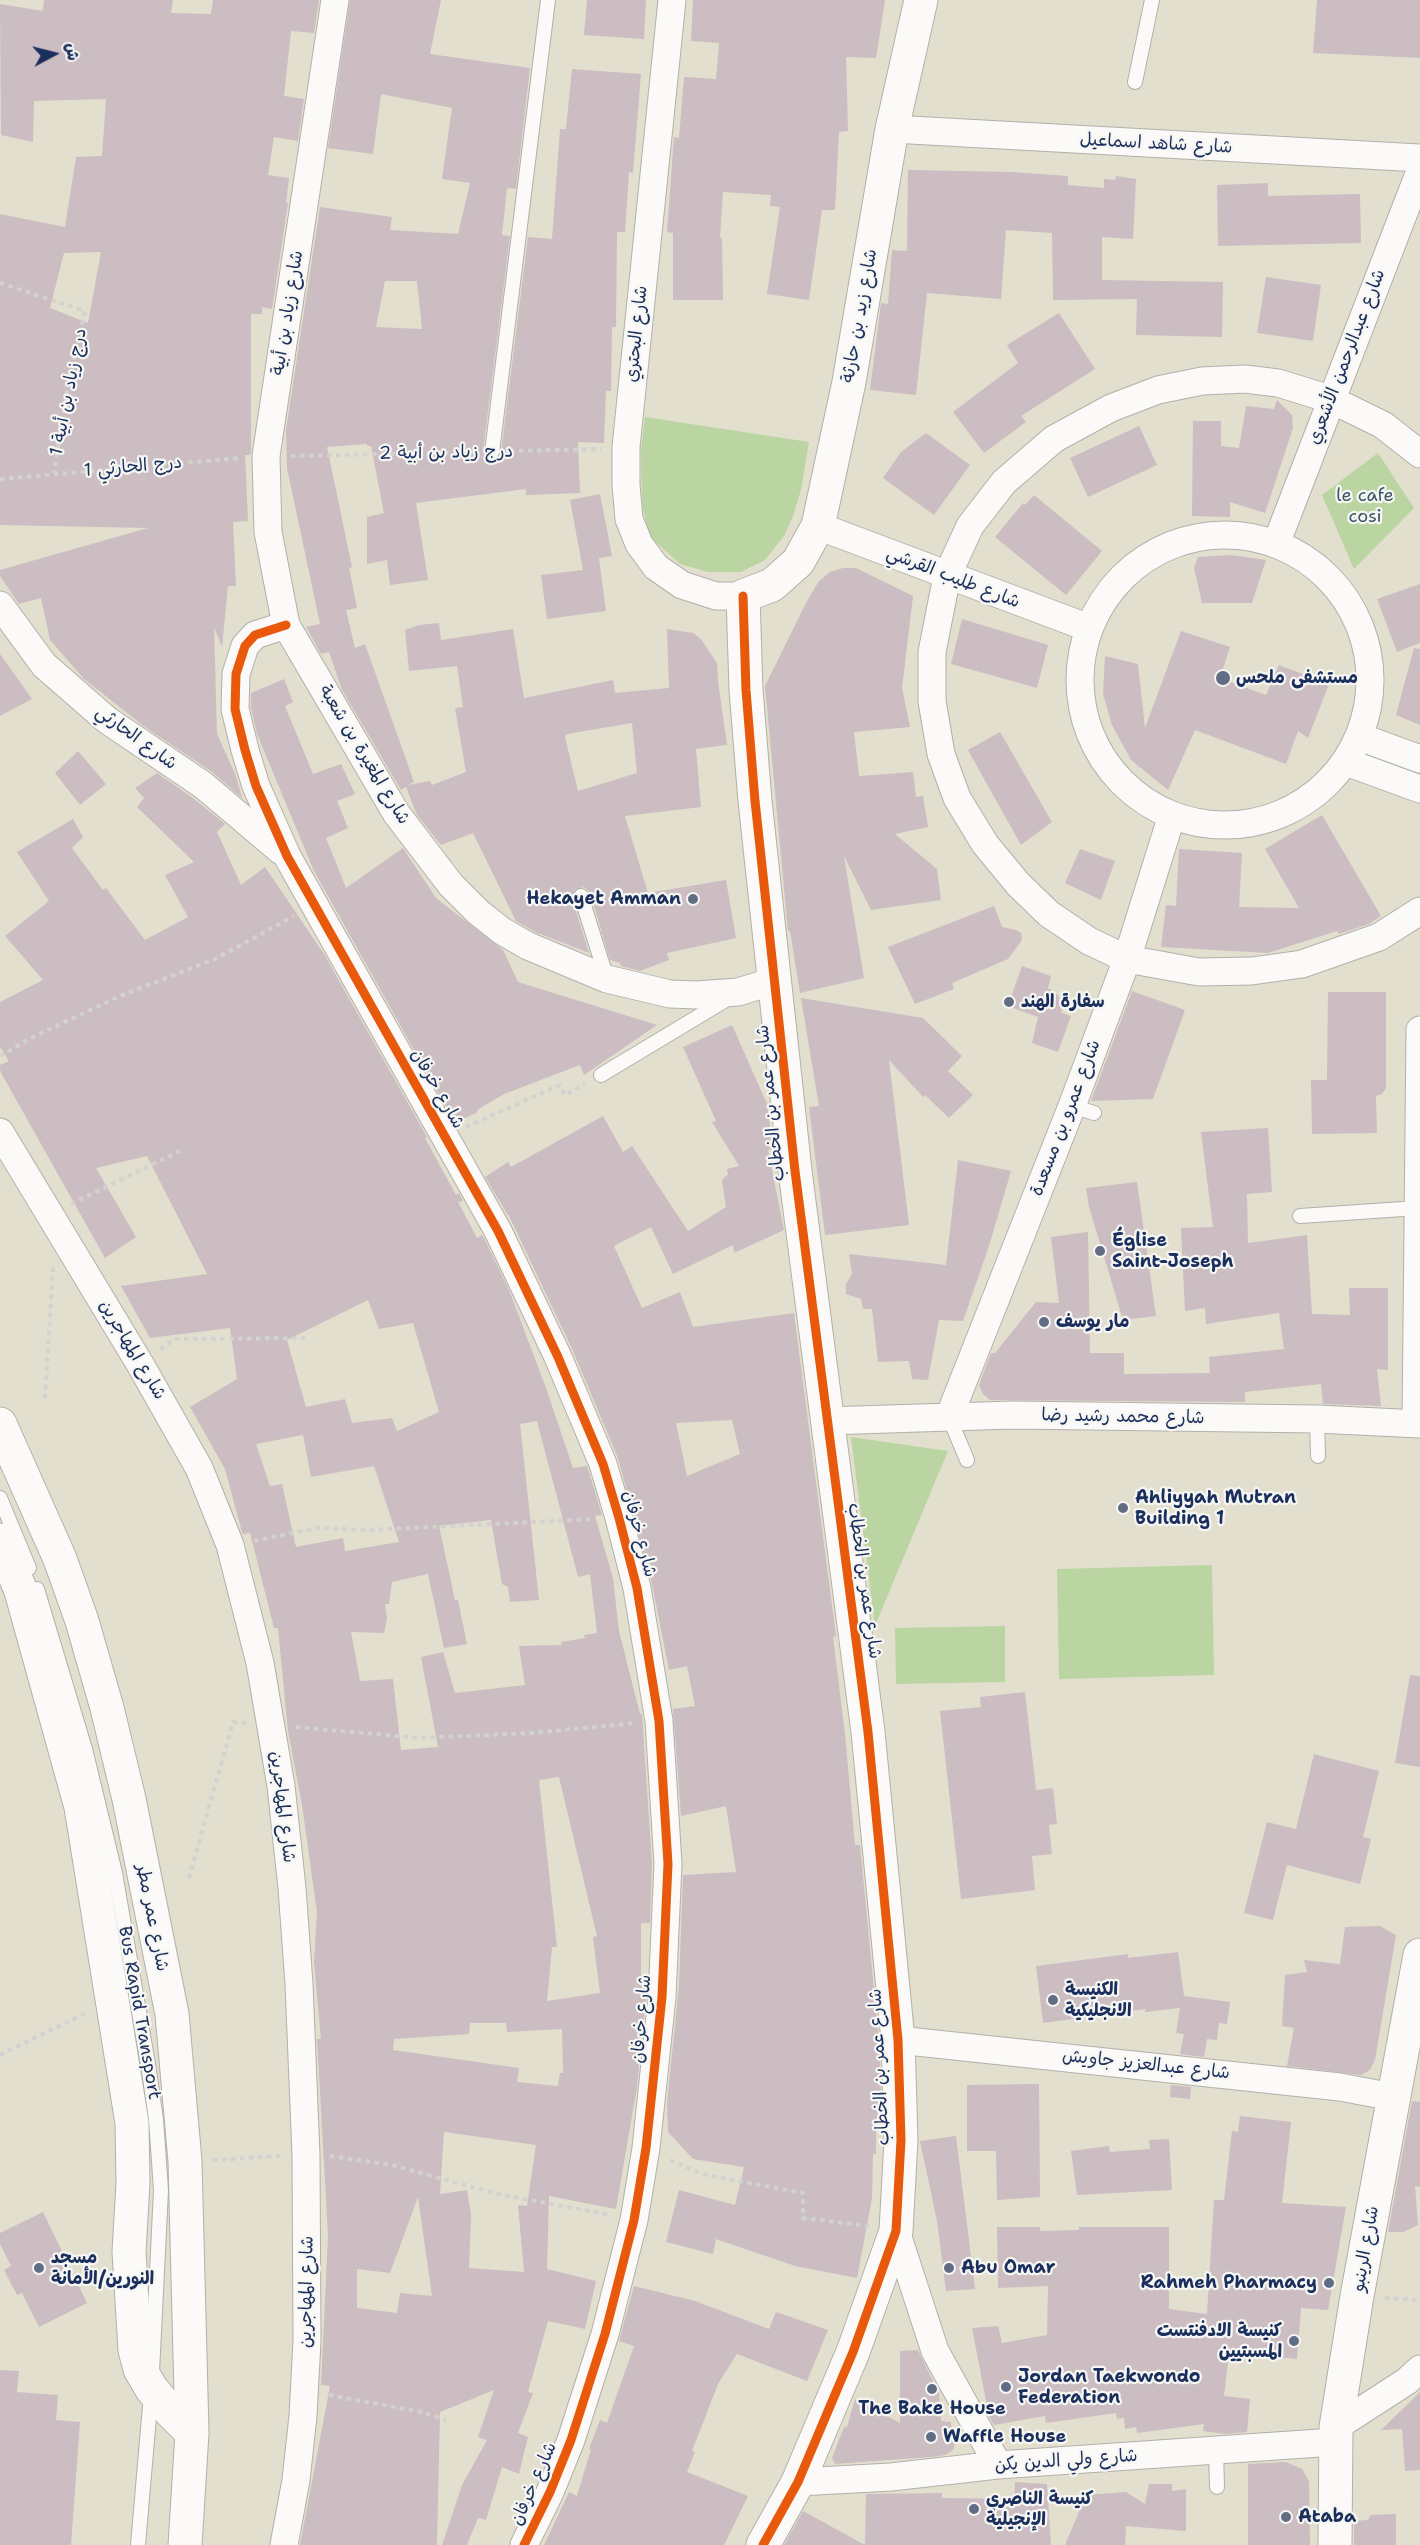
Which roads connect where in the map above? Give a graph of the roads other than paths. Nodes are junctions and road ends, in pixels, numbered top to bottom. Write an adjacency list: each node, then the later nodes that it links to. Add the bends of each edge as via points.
1 (335, 0): 18 (street, شارع زياد بن أبية, via 266,456 268,532)
2 (548, 0): 11 (lane)
3 (672, 0): 16 (street, شارع البحتري, via 626,447 629,519 639,544 656,567 682,585 716,596)
4 (921, 0): 7 (street, شارع زيد بن حارثة)
5 (1152, 0): 6 (lane)
6 (1135, 82)
7 (892, 129): 8 (street, شارع شاهد اسماعيل); 13 (street, شارع زيد بن حارثة, via 849,382)
8 (1420, 158)
9 (1420, 171): 10 (street, شارع عبدالرحمن الأشعري)
10 (1330, 399): 12 (street, via 1383,425); 14 (street, شارع عبدالرحمن الأشعري); 15 (street, via 1278,383 1245,379 1202,381 1158,390 1111,408 1054,439 1004,482 970,526)
11 (492, 452)
12 (1420, 454)
13 (818, 526): 15 (street, شارع طليب القرشي); 16 (street, شارع زيد بن حارثة, via 798,562 772,585)
14 (1276, 544): 19 (street, via 1245,536 1212,535 1180,541 1125,574 1104,599); 20 (street, via 1305,558 1350,605 1363,635 1370,667 1369,699)
15 (947, 576): 19 (street, شارع طليب القرشي); 28 (street, via 932,652 932,701 941,754 957,798 985,844 1049,914 1089,941)
16 (743, 596): 30 (street, شارع عمر بن الخطاب, via 753,779)
17 (0, 605): 25 (street, شارع الحارثي, via 44,665 107,720 203,785)
18 (286, 625): 25 (street, شارع خرفان, via 255,635 244,646 235,686 244,750); 29 (street, شارع المغيرة بن شعبة, via 396,813 451,885 502,931)
19 (1089, 628): 24 (street, via 1081,665 1082,703 1092,739 1112,771 1139,797)
20 (1360, 737): 21 (street); 22 (street)
21 (1420, 759)
22 (1346, 762): 23 (street); 24 (street, via 1324,787 1290,810 1252,823 1211,825)
23 (1420, 789)
24 (1172, 815): 28 (street, شارع عمرو بن مسعدة)
25 (287, 856): 61 (street, شارع خرفان, via 498,1231 558,1357 603,1464 619,1518 637,1588 659,1721 668,1864 662,1996 646,2148 634,2220 605,2334 572,2440)
26 (581, 896): 29 (lane)
27 (1420, 911): 28 (street, via 1379,938 1302,964 1252,971 1199,972)
28 (1127, 958): 37 (street, شارع عمرو بن مسعدة, via 1083,1110)
29 (607, 979): 31 (street, شارع المغيرة بن شعبة, via 670,994)
30 (774, 981): 31 (street, شارع المغيرة بن شعبة); 39 (street, شارع عمر بن الخطاب)
31 (738, 992): 33 (lane)
32 (1420, 1030): 35 (street)
33 (601, 1074)
34 (0, 1132): 60 (street, شارع المهاجرين, via 199,1468 230,1545 260,1663 282,1786 292,1888 306,2155 304,2390 296,2480)
35 (1418, 1208): 36 (lane); 40 (street)
36 (1300, 1216)
37 (949, 1416): 38 (street, شارع محمد رشيد رضا); 39 (street, شارع محمد رشيد رضا); 43 (lane)
38 (1317, 1419): 40 (street, شارع محمد رشيد رضا); 42 (lane)
39 (826, 1421): 47 (street, شارع عمر بن الخطاب, via 868,1731)
40 (1418, 1423)
41 (0, 1424): 52 (street, شارع عمر مطر, via 60,1559 108,1708 172,2014 185,2161)
42 (1318, 1456)
43 (967, 1460)
44 (0, 1498): 51 (lane, Bus Rapid Transport, via 53,1638 84,1749 115,1873 148,2064 161,2190)
45 (0, 1539): 51 (street, via 21,1591 81,1807 132,2123 129,2252 135,2350)
46 (1420, 1955): 48 (street, شارع الرينبو)
47 (898, 2040): 48 (street, شارع عبدالعزيز جاويش, via 1330,2086); 49 (street, شارع عمر بن الخطاب, via 901,2140)
48 (1393, 2097): 53 (street, شارع الرينبو)
49 (896, 2231): 55 (street, via 935,2351); 56 (street, شارع عمر بن الخطاب, via 853,2352)
50 (1420, 2369): 53 (street)
51 (151, 2388): 52 (street); 58 (lane, Bus Rapid Transport)
52 (192, 2433): 59 (street, شارع عمر مطر)
53 (1335, 2434): 54 (street, شارع ولي الدين يكن); 63 (street, شارع الرينبو)
54 (1216, 2450): 55 (street, شارع ولي الدين يكن); 57 (lane)
55 (998, 2465): 56 (street, شارع ولي الدين يكن)
56 (798, 2482): 62 (street, شارع عمر بن الخطاب)
57 (1217, 2487)
58 (138, 2545)
59 (185, 2545)
60 (284, 2545)
61 (524, 2545)
62 (763, 2545)
63 (1335, 2545)

